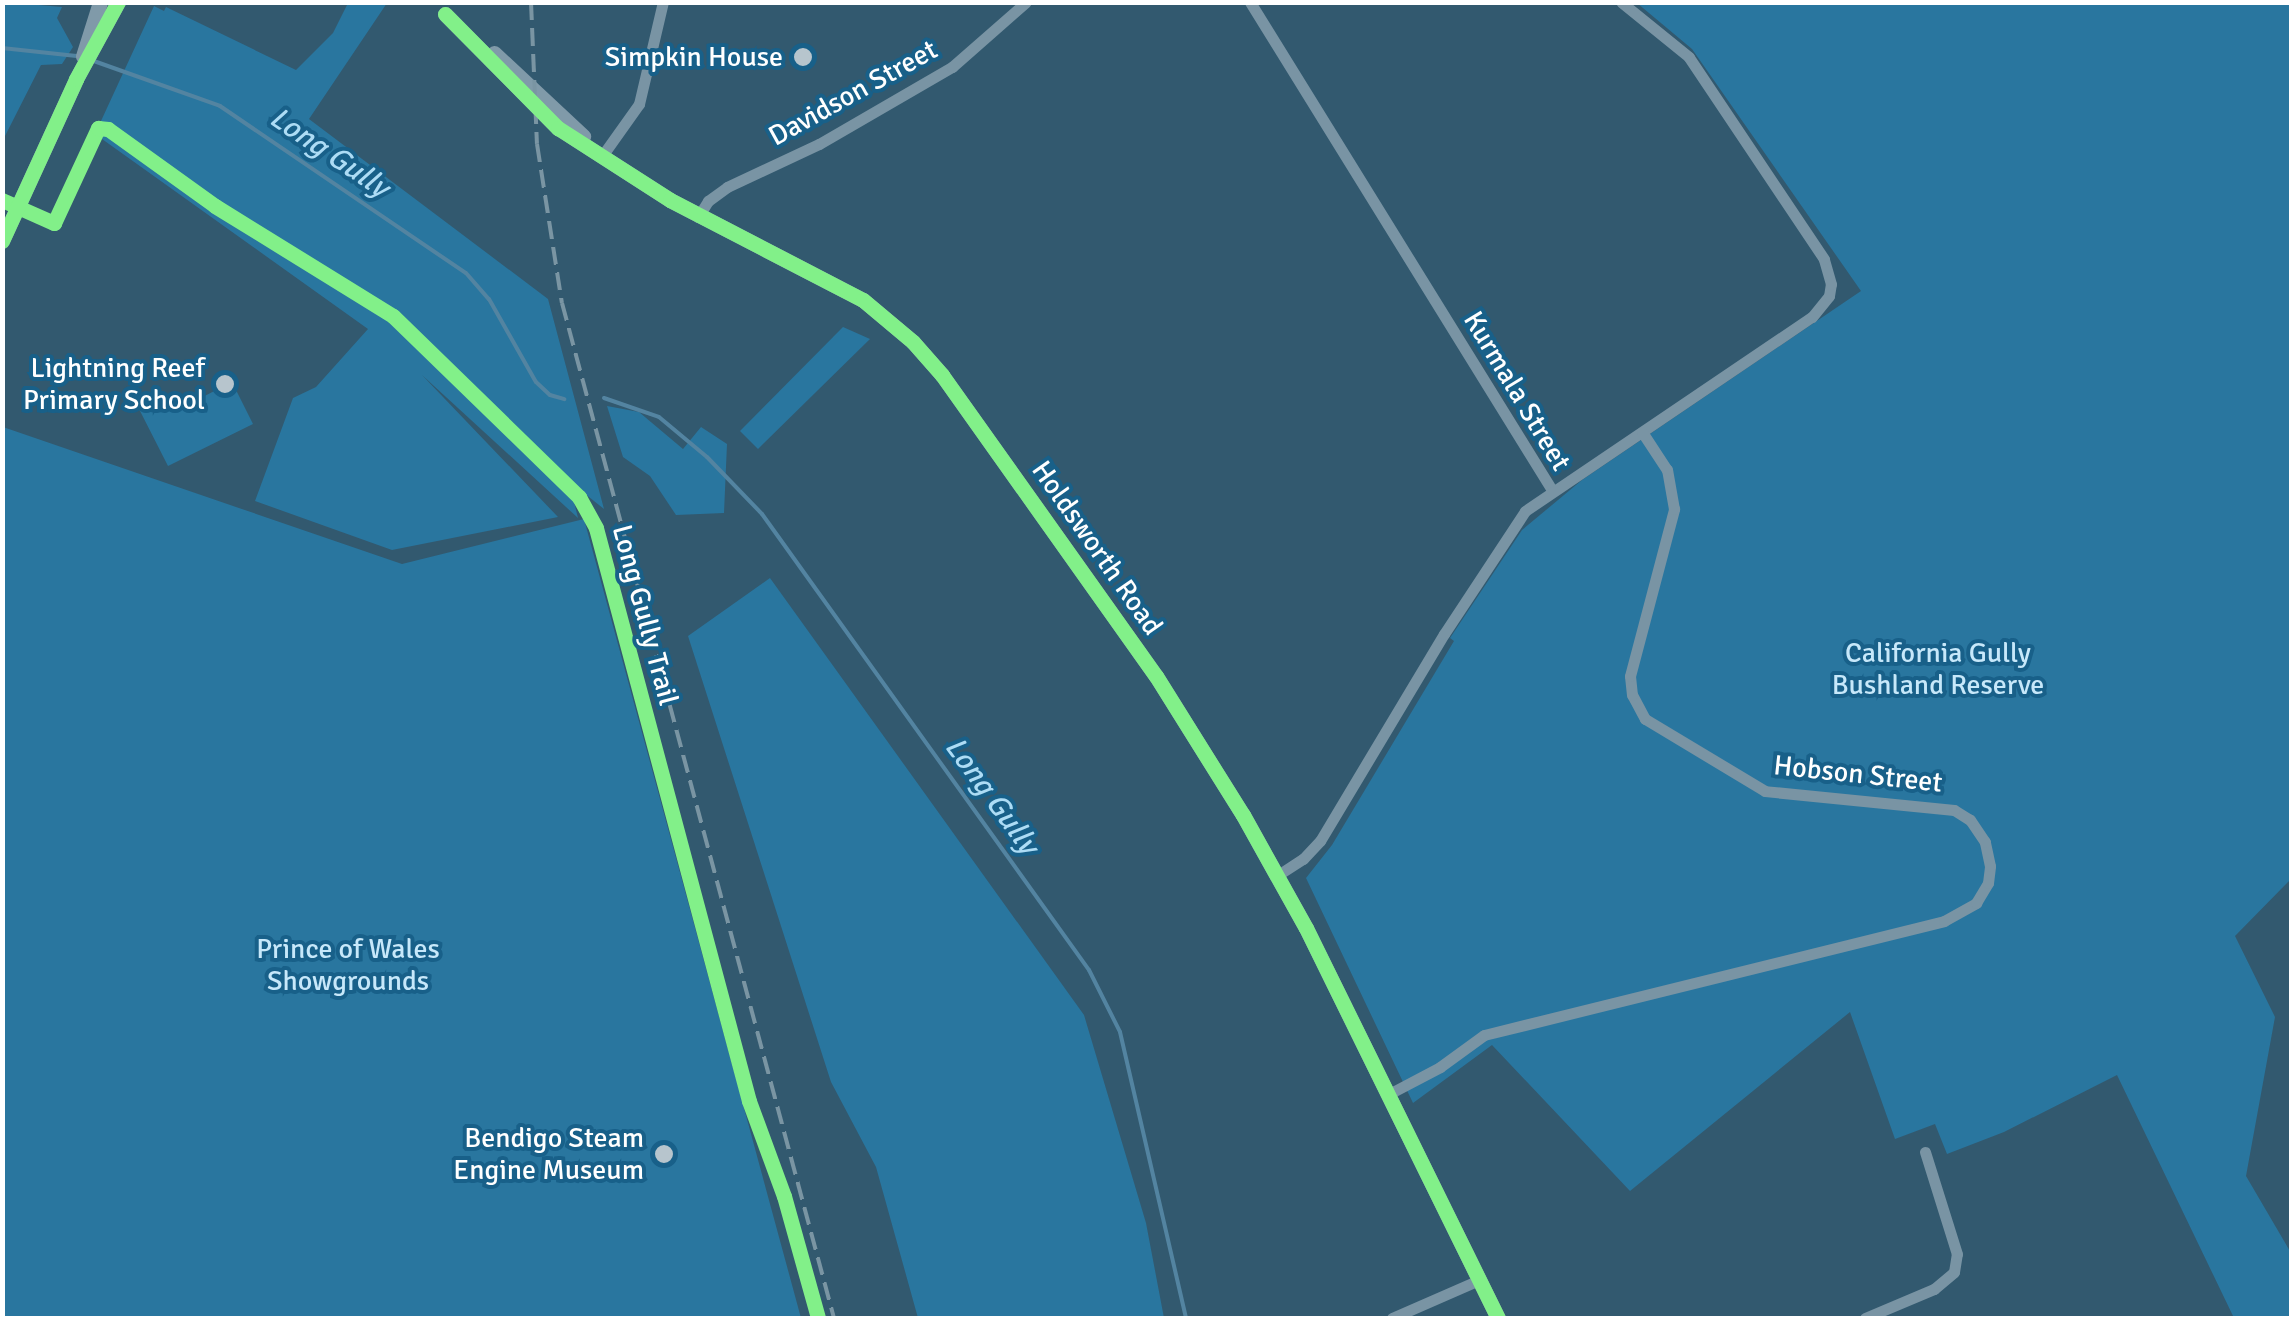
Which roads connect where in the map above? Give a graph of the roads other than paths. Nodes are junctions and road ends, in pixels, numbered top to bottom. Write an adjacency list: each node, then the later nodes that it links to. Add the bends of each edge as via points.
1 (100, 2): 8 (main road)
2 (118, 2): 8 (main road)
3 (663, 2): 9 (street, via 639,104)
4 (1026, 2): 10 (street, Davidson Street, via 952,68 820,144 727,187)
5 (1247, 2): 13 (street, Kurmala Street)
6 (1621, 2): 12 (street, via 1689,57 1816,245 1831,284 1812,317)
7 (439, 8): 9 (main road, Holdsworth Road)
8 (84, 61): 11 (main road)
9 (602, 156): 10 (main road, Holdsworth Road)
10 (698, 216): 14 (main road, Holdsworth Road, via 863,300 928,358 1156,676)
11 (2, 242)
12 (1642, 432): 13 (street); 15 (street, Hobson Street, via 1667,470 1674,509 1630,676 1645,719 1766,792 1954,810 1984,842 1988,883 1976,903 1944,922 1484,1035)
13 (1552, 490): 14 (street, Kurmala Street, via 1504,539 1320,841)
14 (1278, 875): 15 (main road, Holdsworth Road)
15 (1387, 1095): 17 (main road, Holdsworth Road)
16 (1925, 1152): 20 (street, via 1957,1254 1954,1272 1941,1285)
17 (1479, 1280): 18 (street); 19 (main road, Holdsworth Road)
18 (1392, 1318)
19 (1498, 1318)
20 (1865, 1318)

